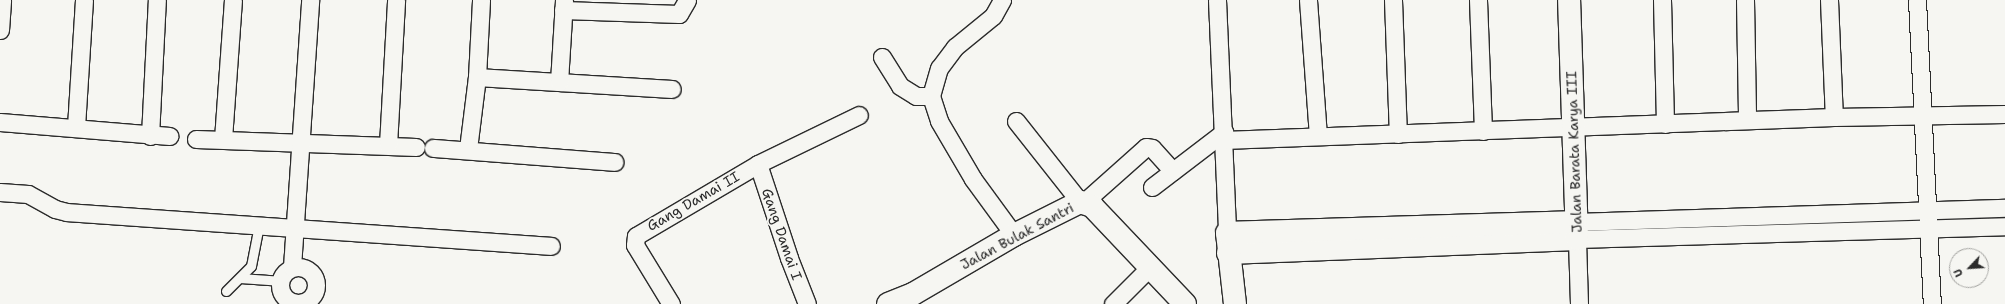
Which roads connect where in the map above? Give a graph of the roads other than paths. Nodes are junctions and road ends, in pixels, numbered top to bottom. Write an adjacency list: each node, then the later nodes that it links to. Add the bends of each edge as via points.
1 (2, 0): 20 (street)
2 (84, 0): 35 (street)
3 (156, 0): 39 (street)
4 (233, 0): 43 (street)
5 (310, 0): 44 (street)
6 (396, 0): 45 (street)
7 (481, 0): 22 (street)
8 (688, 0): 19 (street, via 679,14)
9 (1002, 0): 25 (street, via 993,16 955,47 940,68)
10 (1217, 0): 41 (street)
11 (1308, 0): 38 (street)
12 (1394, 0): 37 (street)
13 (1478, 0): 36 (street)
14 (1569, 0): 34 (street, Jalan Barata Karya III)
15 (1662, 0): 33 (street)
16 (1745, 0): 30 (street)
17 (1829, 0): 29 (street)
18 (1917, 0): 26 (street)
19 (564, 5): 23 (street)
20 (0, 30)
21 (882, 57): 25 (street, via 900,86 916,96)
22 (477, 77): 23 (street); 48 (street)
23 (559, 82): 24 (street)
24 (672, 90)
25 (932, 96): 62 (street, via 939,121 973,179)
26 (1922, 114): 27 (street); 29 (street); 56 (street)
27 (2005, 114)
28 (859, 115): 50 (street)
29 (1834, 117): 30 (street)
30 (1747, 120): 33 (street)
31 (1016, 121): 54 (street)
32 (0, 122): 35 (street)
33 (1665, 124): 34 (street)
34 (1572, 127): 36 (street); 61 (street, Jalan Barata Karya III)
35 (76, 128): 39 (street)
36 (1483, 131): 37 (street)
37 (1398, 134): 38 (street)
38 (1318, 135): 41 (street)
39 (150, 136): 40 (street)
40 (169, 136)
41 (1223, 136): 51 (street); 63 (street)
42 (196, 139): 43 (street)
43 (224, 139): 44 (street)
44 (300, 142): 45 (street); 59 (street)
45 (388, 145): 46 (street)
46 (416, 147)
47 (433, 148): 48 (street)
48 (468, 149): 49 (street)
49 (614, 162)
50 (758, 164): 71 (street, Gang Damai II, via 636,236 635,245); 72 (street, Gang Damai I)
51 (1172, 172): 52 (street); 54 (street, via 1152,148 1146,146)
52 (1152, 187)
53 (0, 192): 57 (street, via 28,194 55,209 67,212)
54 (1082, 203): 62 (street, Jalan Bulak Santri); 66 (street, Jalan Bulak Santri, via 1092,206)
55 (2005, 208): 56 (street)
56 (1928, 210): 60 (street); 61 (street)
57 (259, 225): 59 (street); 67 (lane, via 251,266)
58 (2005, 226): 60 (street)
59 (293, 228): 64 (street); 65 (street)
60 (1928, 228): 61 (street); 78 (street)
61 (1576, 230): 63 (street); 77 (street, Jalan Barata Karya III)
62 (1014, 235): 73 (street, Jalan Bulak Santri, via 913,294)
63 (1227, 243): 76 (street)
64 (551, 246)
65 (292, 267): 68 (street, via 284,272); 70 (street, via 303,267 312,273 316,283 314,294)
66 (1150, 267): 74 (street); 75 (street, Jalan Bulak Santri)
67 (240, 278): 68 (lane); 69 (lane)
68 (279, 281): 70 (street, via 280,291 286,299)
69 (226, 291)
70 (305, 303)
71 (671, 304)
72 (807, 304)
73 (888, 304)
74 (1113, 304)
75 (1184, 304)
76 (1235, 304)
77 (1579, 304)
78 (1932, 304)

